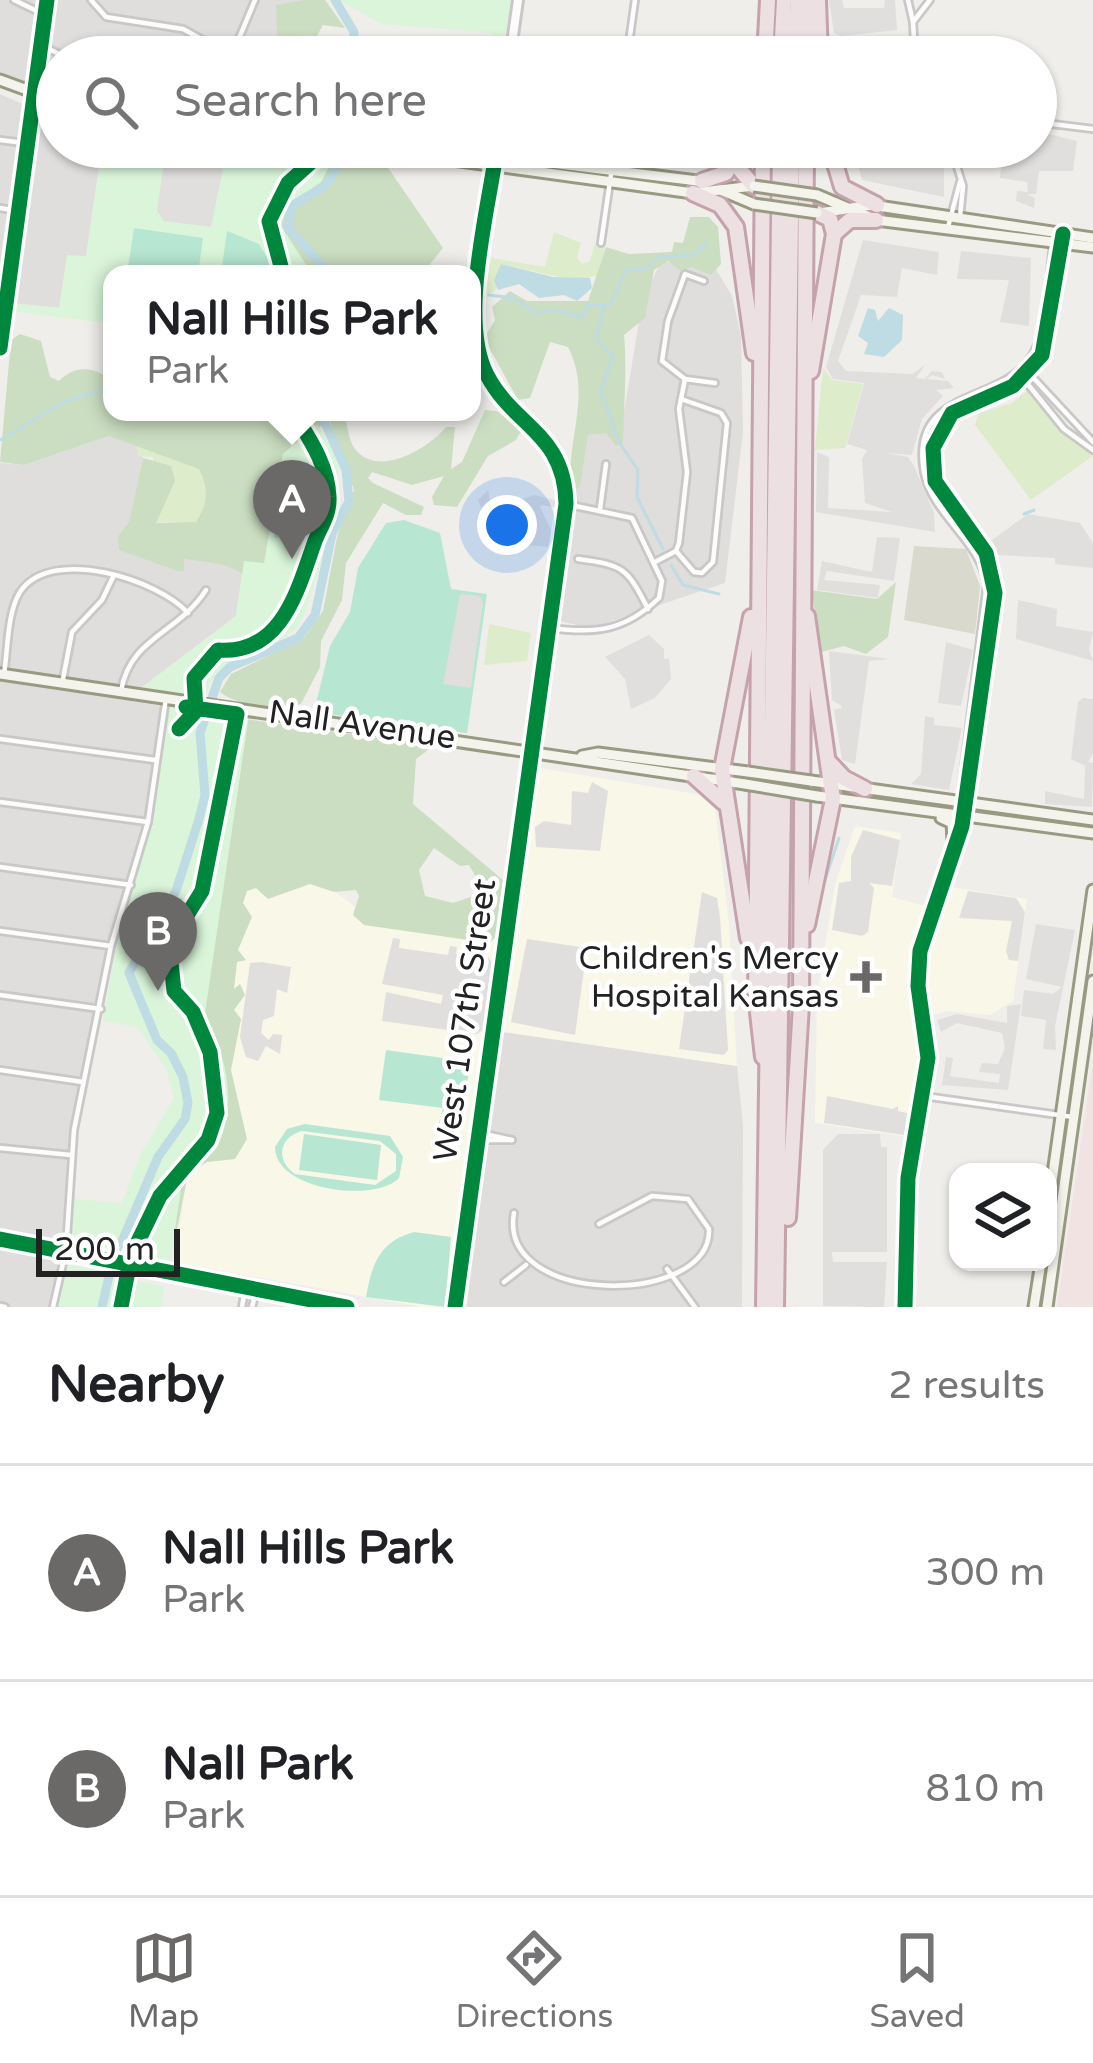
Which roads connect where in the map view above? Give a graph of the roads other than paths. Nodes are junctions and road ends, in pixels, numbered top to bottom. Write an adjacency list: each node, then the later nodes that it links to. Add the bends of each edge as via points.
1 (14, 0): 14 (street)
2 (47, 0): 14 (main road)
3 (91, 0): 17 (street, via 106,17)
4 (254, 0): 18 (street)
5 (518, 0): 19 (street)
6 (635, 0): 20 (street)
7 (784, 0): 22 (highway)
8 (798, 0): 23 (highway)
9 (808, 0): 24 (highway)
10 (818, 0): 25 (highway)
11 (908, 0): 15 (street)
12 (928, 1): 15 (street)
13 (767, 4): 21 (highway)
14 (45, 15): 16 (main road)
15 (913, 22): 26 (street)
16 (42, 36)
17 (195, 36)
18 (239, 36)
19 (513, 36)
20 (630, 36)
21 (763, 36)
22 (783, 36)
23 (795, 36)
24 (807, 36)
25 (819, 36)
26 (914, 36)
27 (0, 80): 29 (main road)
28 (36, 85): 29 (main road)
29 (35, 93): 33 (main road)
30 (1057, 125): 31 (street)
31 (1093, 129)
32 (0, 140): 33 (street)
33 (28, 144): 54 (main road)
34 (494, 168): 64 (street)
35 (569, 168): 46 (main road)
36 (612, 168): 46 (street)
37 (730, 168): 48 (highway)
38 (738, 168): 47 (highway)
39 (763, 168): 72 (highway)
40 (780, 168): 124 (highway)
41 (792, 168): 132 (highway)
42 (806, 168): 74 (highway)
43 (833, 168): 45 (highway)
44 (956, 168): 57 (street)
45 (834, 173): 50 (highway); 55 (highway)
46 (611, 175): 48 (main road); 62 (street)
47 (754, 186): 49 (main road); 50 (main road, bridge)
48 (698, 187): 49 (main road); 58 (highway)
49 (722, 190): 51 (main road)
50 (817, 195): 53 (main road)
51 (754, 204): 56 (main road, bridge); 58 (highway, via 740,211)
52 (0, 208): 54 (street)
53 (848, 208): 55 (main road); 56 (main road)
54 (18, 211): 65 (main road)
55 (876, 213): 57 (main road); 59 (highway)
56 (817, 214): 59 (highway, via 830,219)
57 (954, 223): 60 (main road)
58 (736, 227): 72 (highway)
59 (835, 234): 74 (highway)
60 (1058, 238): 61 (main road); 63 (main road); 69 (street, via 1049,301)
61 (1093, 238)
62 (601, 243)
63 (1093, 248)
64 (481, 268)
65 (5, 277): 67 (main road)
66 (704, 281): 70 (street, via 685,274 668,321 664,366)
67 (0, 348)
68 (481, 359): 77 (street, via 498,393 550,445)
69 (1023, 373): 75 (street, via 1064,429); 105 (street, via 952,413 931,458 938,487 986,553 995,583)
70 (685, 379): 71 (street); 73 (street)
71 (715, 382)
72 (760, 394): 83 (highway)
73 (681, 399): 79 (street, via 687,472); 79 (street, via 721,413 727,423 713,562 694,572)
74 (803, 412): 84 (highway)
75 (1093, 446)
76 (606, 464): 78 (street)
77 (566, 504): 78 (street); 88 (street, West 107th Street)
78 (600, 509): 81 (street, via 632,518)
79 (676, 551): 81 (street)
80 (578, 559): 86 (street, via 630,573)
81 (654, 562): 86 (street, via 663,591)
82 (114, 575): 87 (street); 89 (street, via 50,571 29,582 15,602); 90 (street, via 72,632)
83 (758, 576): 98 (highway); 119 (highway)
84 (801, 585): 97 (highway); 118 (highway)
85 (206, 590): 87 (street)
86 (648, 609): 88 (street, via 598,633)
87 (188, 613): 91 (street, via 128,661)
88 (550, 628): 94 (street, West 107th Street)
89 (2, 674): 90 (main road, Nall Avenue)
90 (63, 682): 91 (main road, Nall Avenue)
91 (121, 691): 92 (main road, Nall Avenue)
92 (166, 698): 94 (main road, Nall Avenue); 96 (street)
93 (0, 739): 96 (street)
94 (533, 745): 95 (main road, Nall Avenue); 146 (street, West 107th Street)
95 (582, 756): 98 (main road, Nall Avenue); 99 (main road, Nall Avenue)
96 (157, 760): 107 (street)
97 (830, 763): 100 (highway); 101 (highway)
98 (723, 774): 99 (main road, Nall Avenue); 101 (main road, Nall Avenue, bridge); 104 (highway)
99 (694, 776): 104 (highway)
100 (866, 789): 101 (main road, Nall Avenue); 105 (main road, Nall Avenue)
101 (825, 790): 103 (main road, Nall Avenue); 118 (highway)
102 (0, 802): 107 (street)
103 (877, 805): 105 (main road, Nall Avenue); 109 (main road, via 949,820)
104 (726, 806): 119 (highway)
105 (962, 809): 106 (main road, Nall Avenue); 108 (main road, Nall Avenue); 109 (street); 111 (street)
106 (1093, 820)
107 (148, 822): 112 (street)
108 (1093, 833)
109 (953, 840): 111 (street)
110 (0, 867): 112 (street)
111 (946, 876): 123 (street, via 919,961)
112 (132, 885): 115 (street)
113 (1093, 890): 125 (main road)
114 (0, 931): 115 (street)
115 (112, 946): 120 (street)
116 (1093, 981): 126 (main road)
117 (0, 995): 120 (street)
118 (801, 998): 132 (highway, via 789,1205)
119 (756, 1001): 124 (highway)
120 (102, 1009): 122 (street)
121 (0, 1070): 122 (street)
122 (85, 1082): 128 (street)
123 (924, 1096): 125 (street); 150 (street, via 908,1178)
124 (770, 1114): 148 (highway)
125 (1061, 1114): 126 (street); 129 (main road)
126 (1074, 1117): 152 (main road)
127 (0, 1148): 128 (street)
128 (71, 1156): 134 (street)
129 (1054, 1163)
130 (514, 1213): 135 (street, via 513,1240)
131 (599, 1224): 136 (street, via 652,1196 685,1198 709,1229)
132 (779, 1233): 149 (highway)
133 (0, 1239): 134 (street)
134 (66, 1250): 141 (street); 142 (street)
135 (526, 1265): 139 (street); 140 (street)
136 (701, 1268)
137 (667, 1269): 147 (street)
138 (1039, 1271): 151 (main road)
139 (540, 1280)
140 (504, 1282)
141 (250, 1291): 143 (street); 144 (street); 145 (street)
142 (53, 1307)
143 (242, 1307)
144 (252, 1307)
145 (347, 1307)
146 (455, 1307)
147 (695, 1307)
148 (764, 1307)
149 (776, 1307)
150 (905, 1307)
151 (1034, 1307)
152 (1047, 1307)

